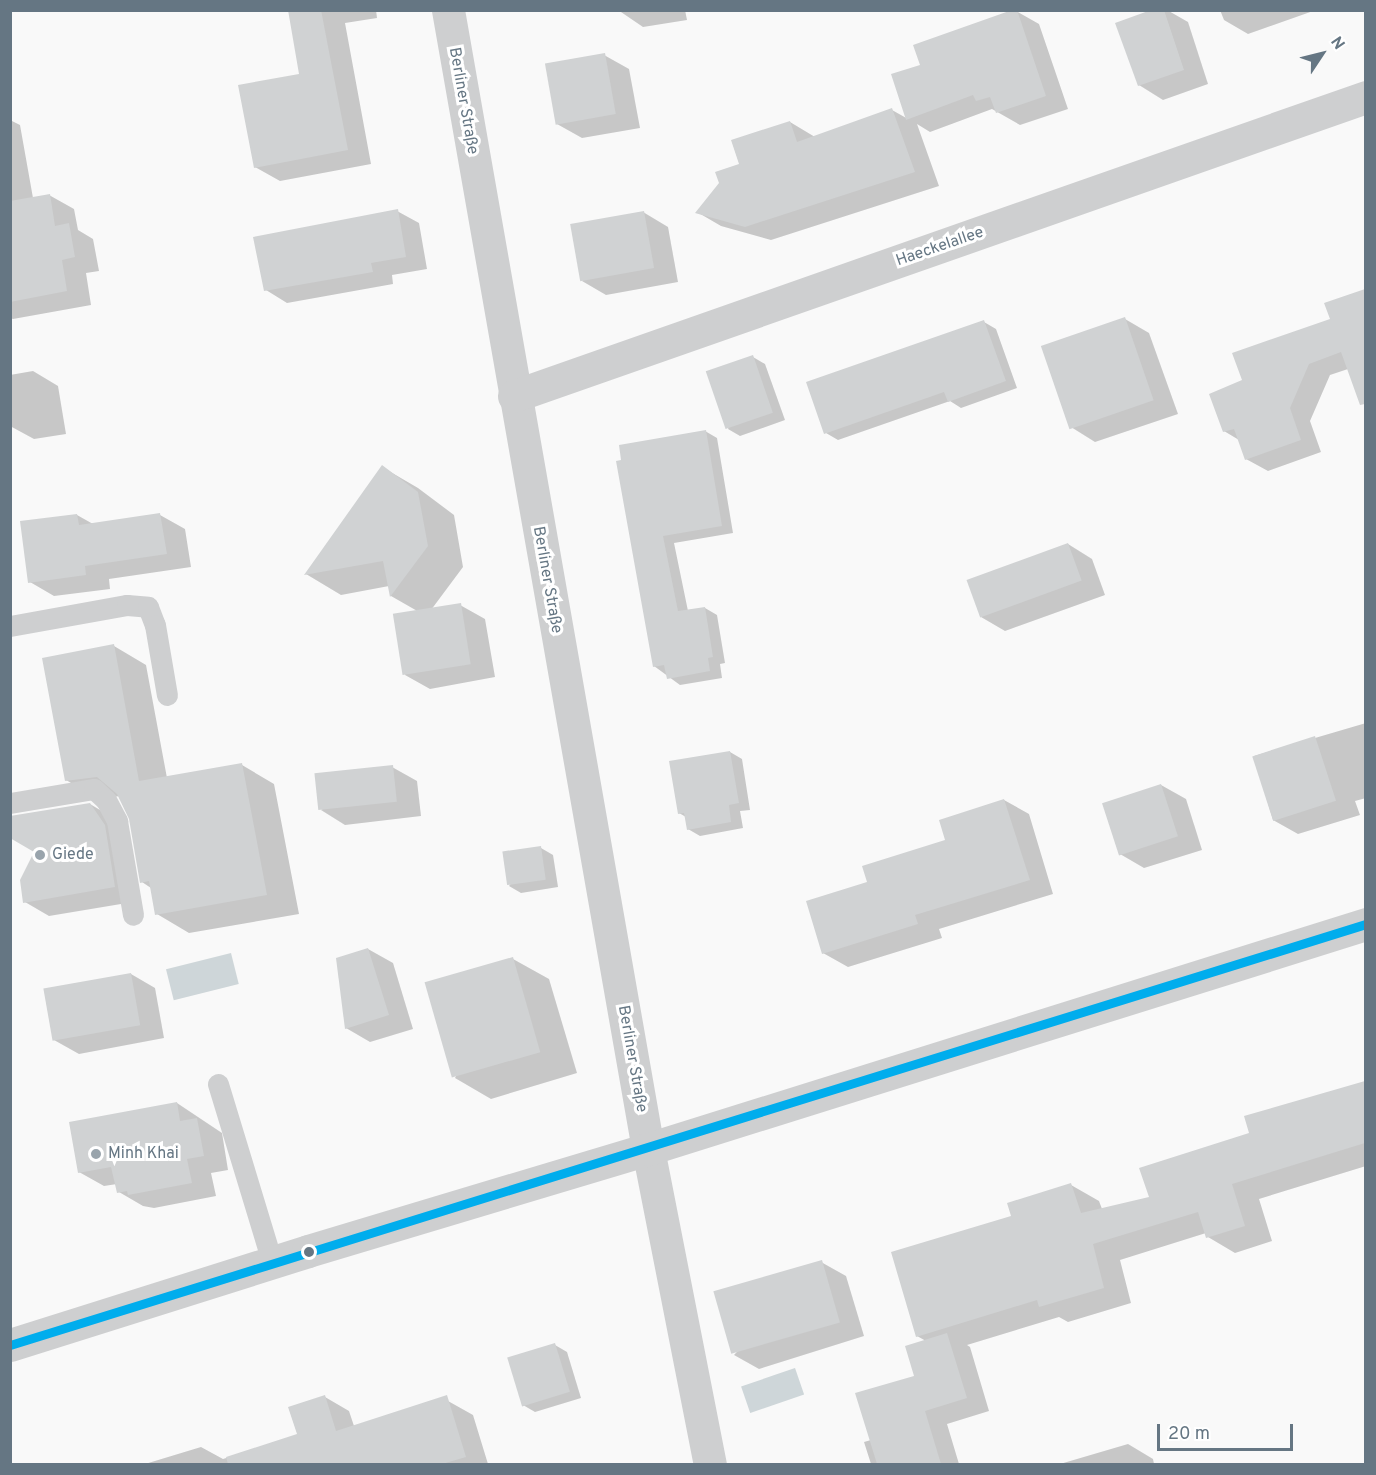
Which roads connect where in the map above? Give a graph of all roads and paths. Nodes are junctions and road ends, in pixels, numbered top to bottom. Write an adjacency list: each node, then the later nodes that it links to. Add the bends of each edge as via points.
1 (448, 10): 3 (street, Berliner Straße)
2 (1365, 98): 3 (street, Haeckelallee)
3 (514, 396): 10 (street, Berliner Straße)
4 (10, 626): 5 (lane, via 127,605 148,607 155,625)
5 (167, 695)
6 (10, 803): 7 (lane, via 94,789 106,800 117,821)
7 (133, 915)
8 (1365, 924): 10 (street)
9 (218, 1084): 11 (lane)
10 (648, 1149): 11 (street); 13 (street, Berliner Straße)
11 (272, 1262): 12 (street)
12 (10, 1345)
13 (710, 1464)

